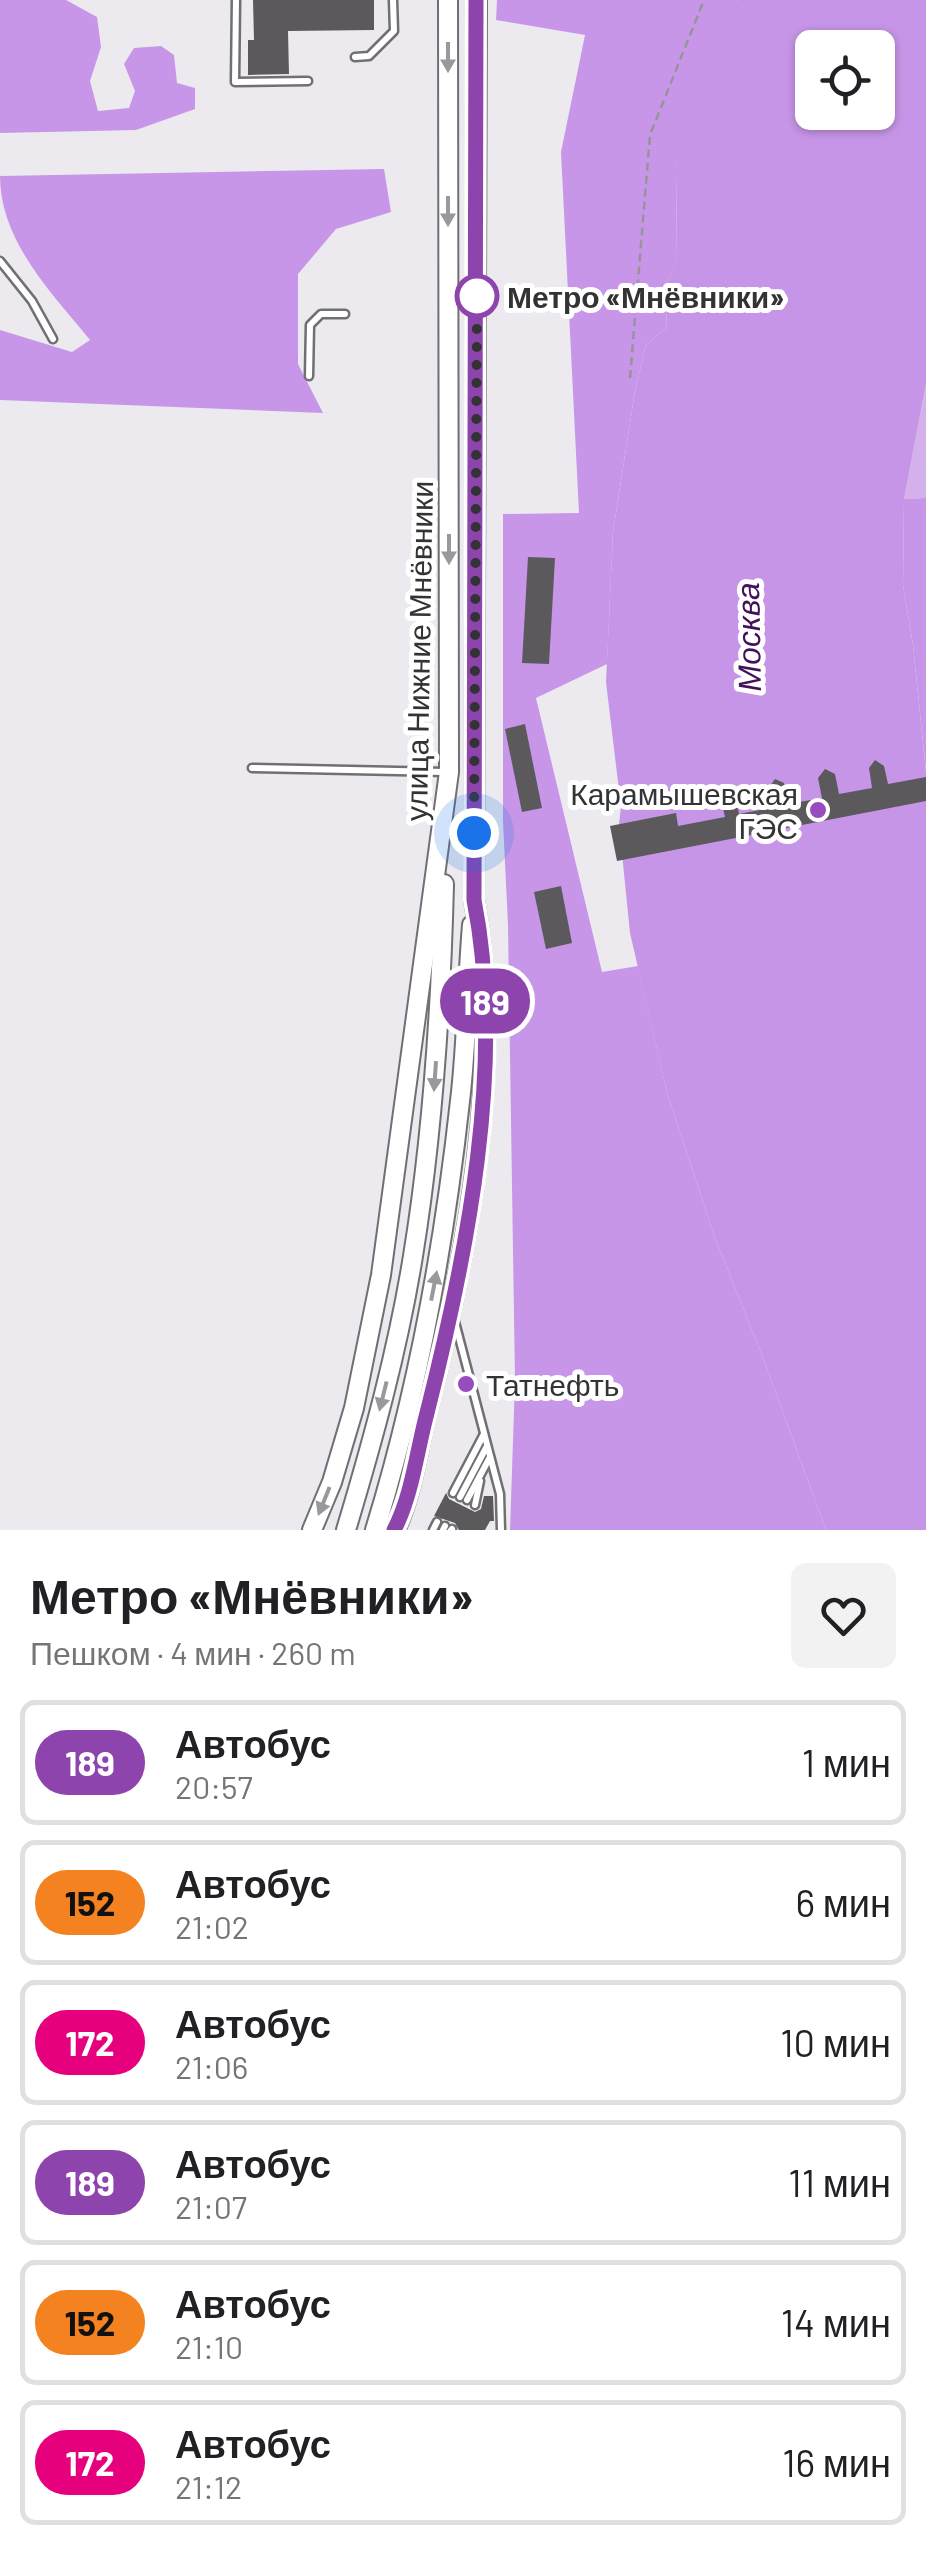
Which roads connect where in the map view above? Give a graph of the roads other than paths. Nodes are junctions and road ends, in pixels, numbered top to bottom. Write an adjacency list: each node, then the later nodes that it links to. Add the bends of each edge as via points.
1 (236, 0): 6 (lane, via 235,82)
2 (394, 0): 5 (lane, via 394,31 369,56)
3 (448, 0): 12 (main road, улица Нижние Мнёвники, one-way to 12)
4 (476, 0): 14 (main road, улица Нижние Мнёвники)
5 (355, 57)
6 (308, 81)
7 (0, 261): 9 (lane)
8 (345, 314): 10 (lane, via 321,314 310,325)
9 (53, 339)
10 (309, 376)
11 (252, 768): 12 (lane)
12 (449, 772): 13 (main road, улица Нижние Мнёвники)
13 (446, 804): 20 (main road, улица Нижние Мнёвники, one-way to 20, via 381,1275 354,1408); 21 (main road, one-way to 21, via 433,1100 412,1258)
14 (474, 900): 15 (main road, улица Нижние Мнёвники, via 484,951 484,1070); 22 (main road, one-way to 14, via 399,1450 442,1243)
15 (452, 1312): 16 (lane); 23 (main road, улица Нижние Мнёвники)
16 (484, 1434): 17 (lane); 19 (lane)
17 (488, 1446): 18 (lane); 19 (lane)
18 (490, 1457): 19 (lane); 24 (lane, via 501,1500)
19 (464, 1498)
20 (312, 1530)
21 (346, 1530)
22 (374, 1530)
23 (394, 1530)
24 (500, 1530)

